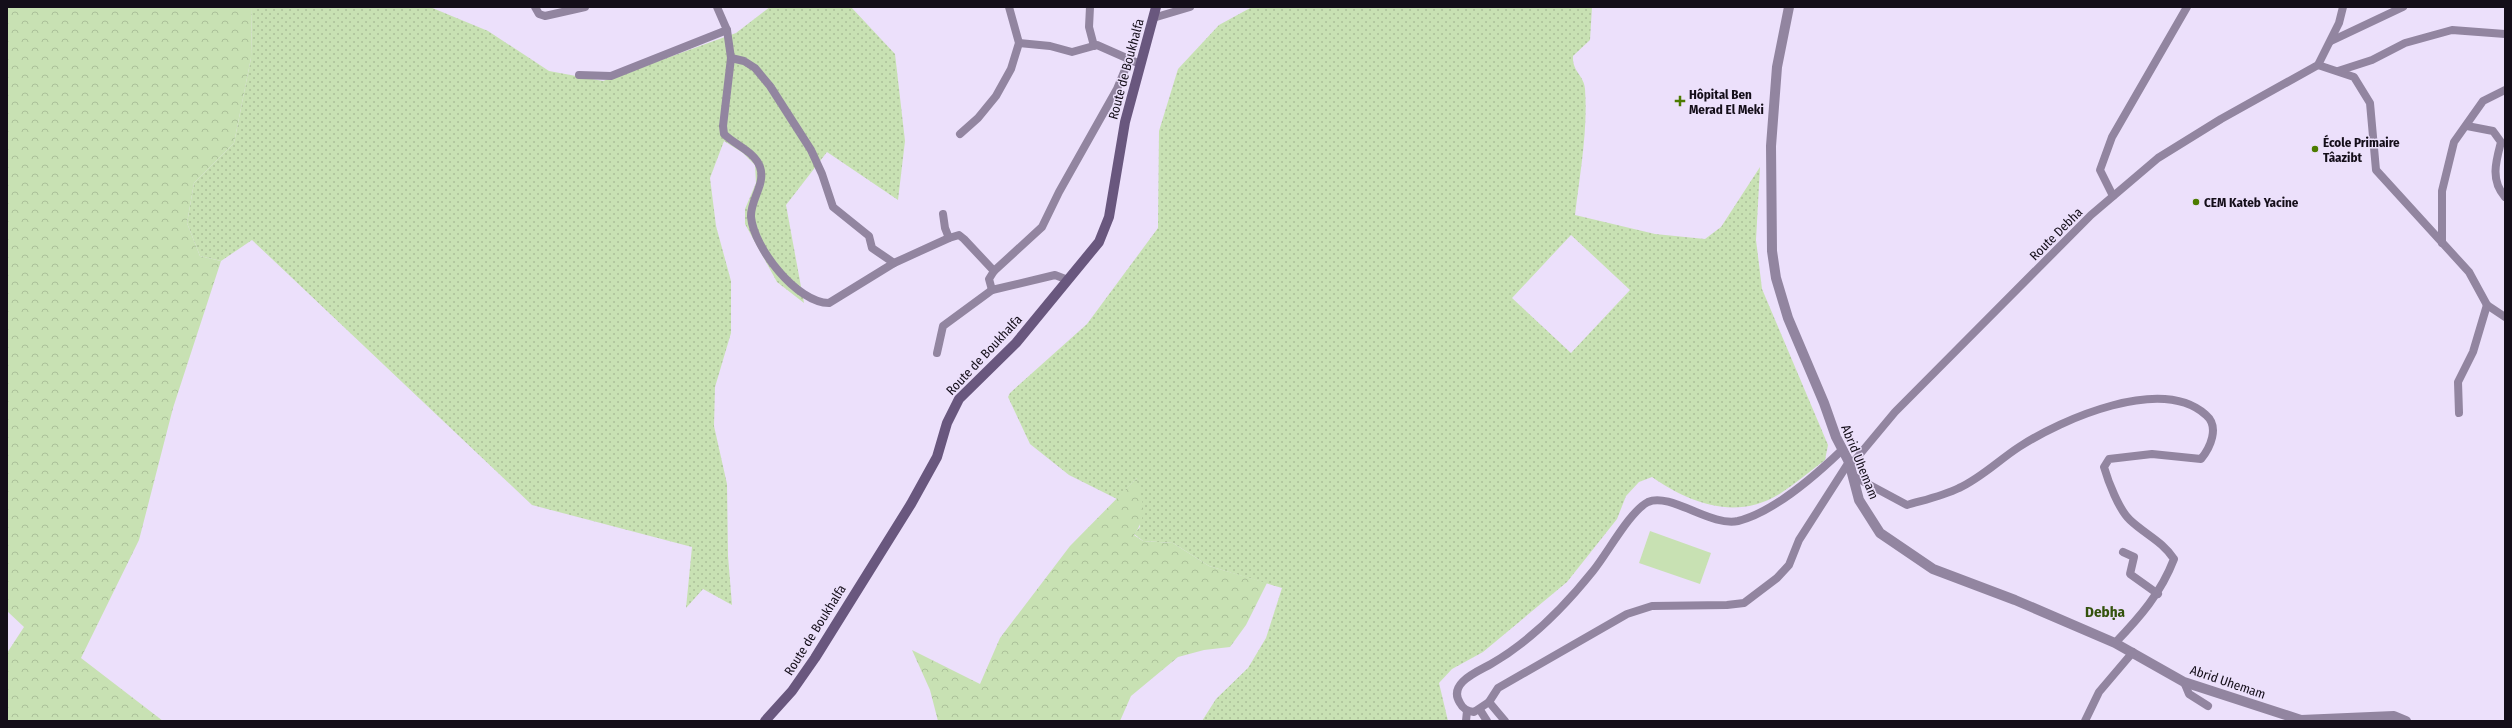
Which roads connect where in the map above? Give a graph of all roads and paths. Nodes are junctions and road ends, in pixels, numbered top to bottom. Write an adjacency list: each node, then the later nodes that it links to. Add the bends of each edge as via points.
1 (535, 7): 2 (street, via 539,14 545,16)
2 (585, 7)
3 (717, 7): 15 (street)
4 (1009, 7): 18 (street)
5 (1090, 7): 19 (street, via 1089,27)
6 (1156, 7): 14 (main road, Route de Boukhalfa)
7 (1190, 7): 14 (street)
8 (1789, 7): 43 (street, Abrid Uhemam, via 1777,67 1771,146 1772,251 1776,278 1788,318)
9 (2187, 7): 30 (street, via 2112,136 2100,170)
10 (2344, 7): 17 (street)
11 (2392, 7): 13 (street)
12 (2403, 7): 13 (street)
13 (2385, 16): 17 (street)
14 (1153, 18): 22 (main road, Route de Boukhalfa)
15 (727, 30): 20 (street); 25 (street, via 611,76)
16 (2505, 34): 24 (street, via 2452,30 2405,43 2372,60)
17 (2331, 41): 23 (street)
18 (1019, 43): 19 (street, via 1050,46 1072,52); 28 (street, via 1011,69 996,96 978,118)
19 (1094, 46): 21 (street)
20 (731, 58): 35 (street, via 744,61 755,68 770,86 811,150 833,207 869,236 872,248); 35 (street, via 724,134 752,155 760,167 762,180 751,208 751,219 759,241 779,272 797,290 819,303 829,303)
21 (1129, 60): 22 (street); 36 (street, via 1117,89 1042,227)
22 (1140, 64): 37 (main road, Route de Boukhalfa, via 1125,122 1109,217 1098,242)
23 (2318, 65): 24 (street); 30 (street, Route Debha, via 2221,119 2158,158)
24 (2337, 71): 34 (street, via 2354,77 2370,103 2376,170)
25 (579, 75)
26 (2505, 90): 27 (street, via 2484,101)
27 (2466, 126): 29 (street, via 2493,131); 34 (street, via 2454,142 2442,191)
28 (960, 134)
29 (2503, 143): 31 (street, via 2494,170)
30 (2113, 196): 44 (street, Route Debha, via 1894,412)
31 (2505, 197)
32 (943, 214): 33 (street, via 944,228)
33 (949, 238): 35 (street); 36 (street, via 959,235)
34 (2442, 243): 39 (street, via 2469,272)
35 (894, 263)
36 (994, 271): 38 (street, via 989,279)
37 (1068, 280): 38 (street, via 1055,275); 54 (main road, Route de Boukhalfa, via 1016,344 959,399 947,423 937,457 911,504 815,658 792,691)
38 (992, 290): 41 (street, via 943,326)
39 (2487, 305): 40 (street); 42 (street, via 2473,352 2458,382)
40 (2505, 317)
41 (937, 352)
42 (2459, 413)
43 (1842, 450): 44 (street, Abrid Uhemam); 53 (street, via 1811,479 1788,495 1738,521 1719,520 1666,501 1648,502 1635,513 1594,570 1560,608 1528,638 1461,683 1457,692 1458,700)
44 (1850, 468): 46 (street, via 1907,505 1959,488 2037,436 2113,406 2145,398 2171,399 2195,406 2208,416 2213,433 2210,449 2201,459 2152,454 2110,459 2104,467 2108,482 2129,519 2164,545 2174,560); 47 (street, Abrid Uhemam, via 1859,500 1880,533 1933,569 2015,600); 50 (street, Route Debha, via 1799,540 1789,565 1744,602 1727,605 1652,606 1627,614 1498,688)
45 (2122, 552): 46 (street, via 2134,557 2130,574)
46 (2158, 594): 47 (street, via 2138,620)
47 (2115, 643): 48 (street, Abrid Uhemam)
48 (2133, 652): 49 (street, Abrid Uhemam); 58 (street, via 2099,692)
49 (2184, 682): 51 (street, via 2189,694); 59 (street, Abrid Uhemam, via 2301,720 2394,716)
50 (1489, 702): 52 (street, Route Debha); 57 (street)
51 (2208, 706)
52 (1480, 710): 53 (street); 56 (street)
53 (1466, 711): 55 (street)
54 (765, 721)
55 (1466, 721)
56 (1488, 721)
57 (1505, 721)
58 (2085, 721)
59 (2406, 721)

